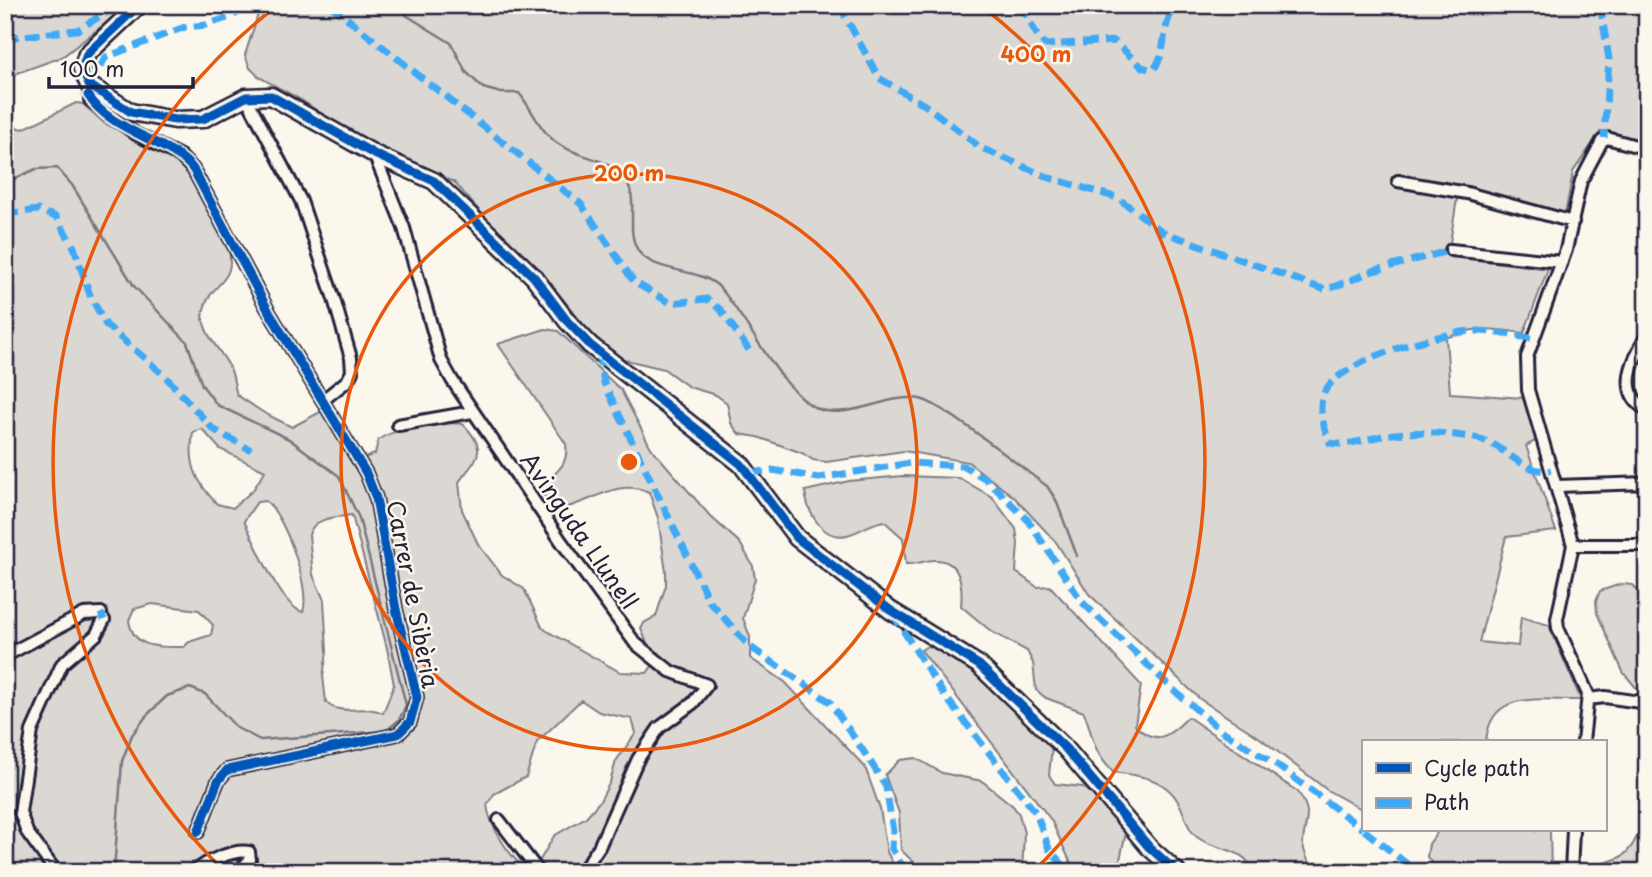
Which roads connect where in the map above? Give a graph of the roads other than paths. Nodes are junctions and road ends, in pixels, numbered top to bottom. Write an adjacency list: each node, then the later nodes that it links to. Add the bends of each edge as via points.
1 (139, 5): 2 (street, via 87,54 82,69)
2 (89, 86): 3 (street, via 131,112 174,120 208,118); 11 (street, Carrer de Sibèria, via 90,100 136,134 180,156 197,173 268,310)
3 (246, 97): 5 (street, via 277,97); 11 (street, via 301,201 351,358 348,381)
4 (1647, 149): 7 (street, via 1604,138 1583,174)
5 (374, 154): 13 (street, Avinguda Llunell, via 404,229 441,360); 31 (street, via 410,168 454,197 534,277 590,345 741,464 797,538 890,610 979,665 1066,749 1149,848)
6 (1398, 181): 7 (street, via 1467,193)
7 (1573, 222): 9 (street)
8 (1451, 250): 9 (street)
9 (1562, 261): 16 (street, via 1527,357 1528,390)
10 (1647, 335): 12 (street, via 1632,363 1629,388 1634,400)
11 (323, 400): 24 (street, Carrer de Sibèria, via 374,488 416,688 415,712 407,727 391,737 227,769)
12 (1647, 410)
13 (472, 412): 14 (street); 30 (street, Avinguda Llunell, via 635,643 670,671 707,685 693,703 659,728 638,759 599,847)
14 (398, 425)
15 (1647, 483): 16 (street)
16 (1557, 486): 17 (street)
17 (1573, 545): 18 (street); 20 (street, via 1557,619)
18 (1647, 545)
19 (5, 656): 26 (street, via 85,614 103,616 96,635 62,664 32,731 20,812 27,832)
20 (1588, 699): 21 (street); 22 (street)
21 (1647, 703)
22 (1583, 740)
23 (499, 820): 29 (street)
24 (198, 832)
25 (1573, 832): 32 (street)
26 (56, 872)
27 (195, 872): 28 (street, via 209,862 249,852 250,860)
28 (238, 872)
29 (539, 872)
30 (582, 872)
31 (1177, 872)
32 (1571, 872)

